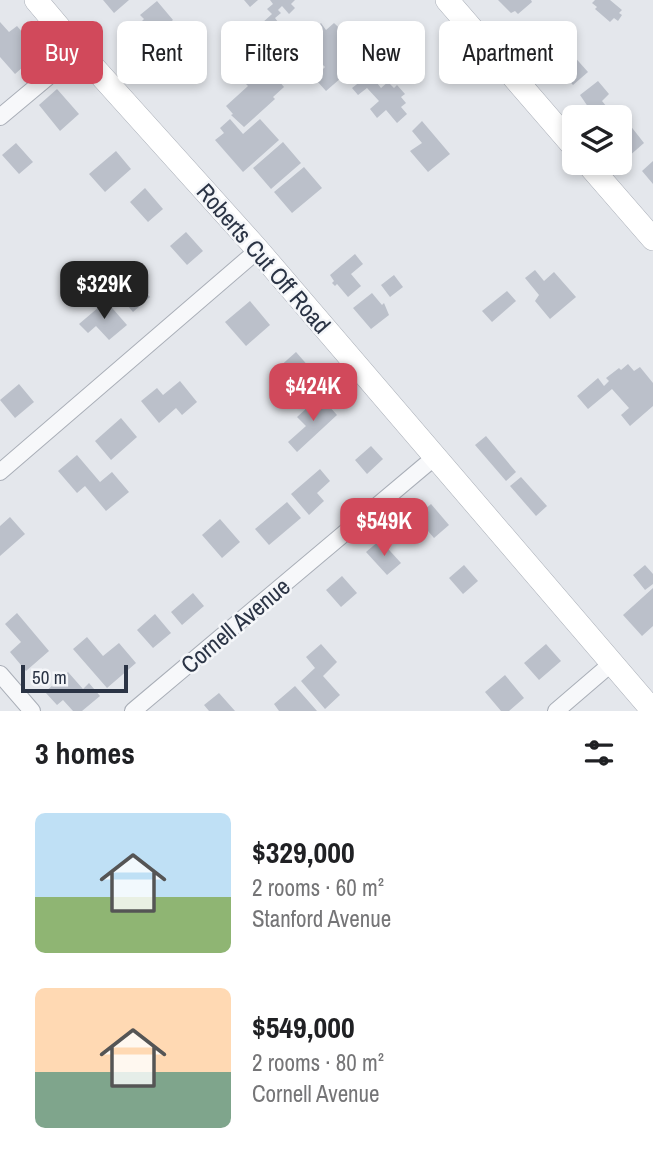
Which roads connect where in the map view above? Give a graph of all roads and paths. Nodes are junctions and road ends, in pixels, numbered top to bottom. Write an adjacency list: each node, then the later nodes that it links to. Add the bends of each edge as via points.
1 (36, 0): 3 (street, Roberts Cut Off Road)
2 (447, 0): 7 (street)
3 (54, 21)
4 (103, 78): 10 (street, Roberts Cut Off Road)
5 (40, 84): 6 (street)
6 (0, 117)
7 (562, 133)
8 (597, 175): 9 (street)
9 (653, 239)
10 (258, 250): 11 (street, Roberts Cut Off Road); 12 (street)
11 (435, 457): 13 (street, Roberts Cut Off Road); 16 (street, Cornell Avenue)
12 (0, 472)
13 (612, 663): 17 (street); 18 (street, Roberts Cut Off Road)
14 (0, 674): 15 (street)
15 (32, 711)
16 (133, 711)
17 (556, 711)
18 (653, 711)

